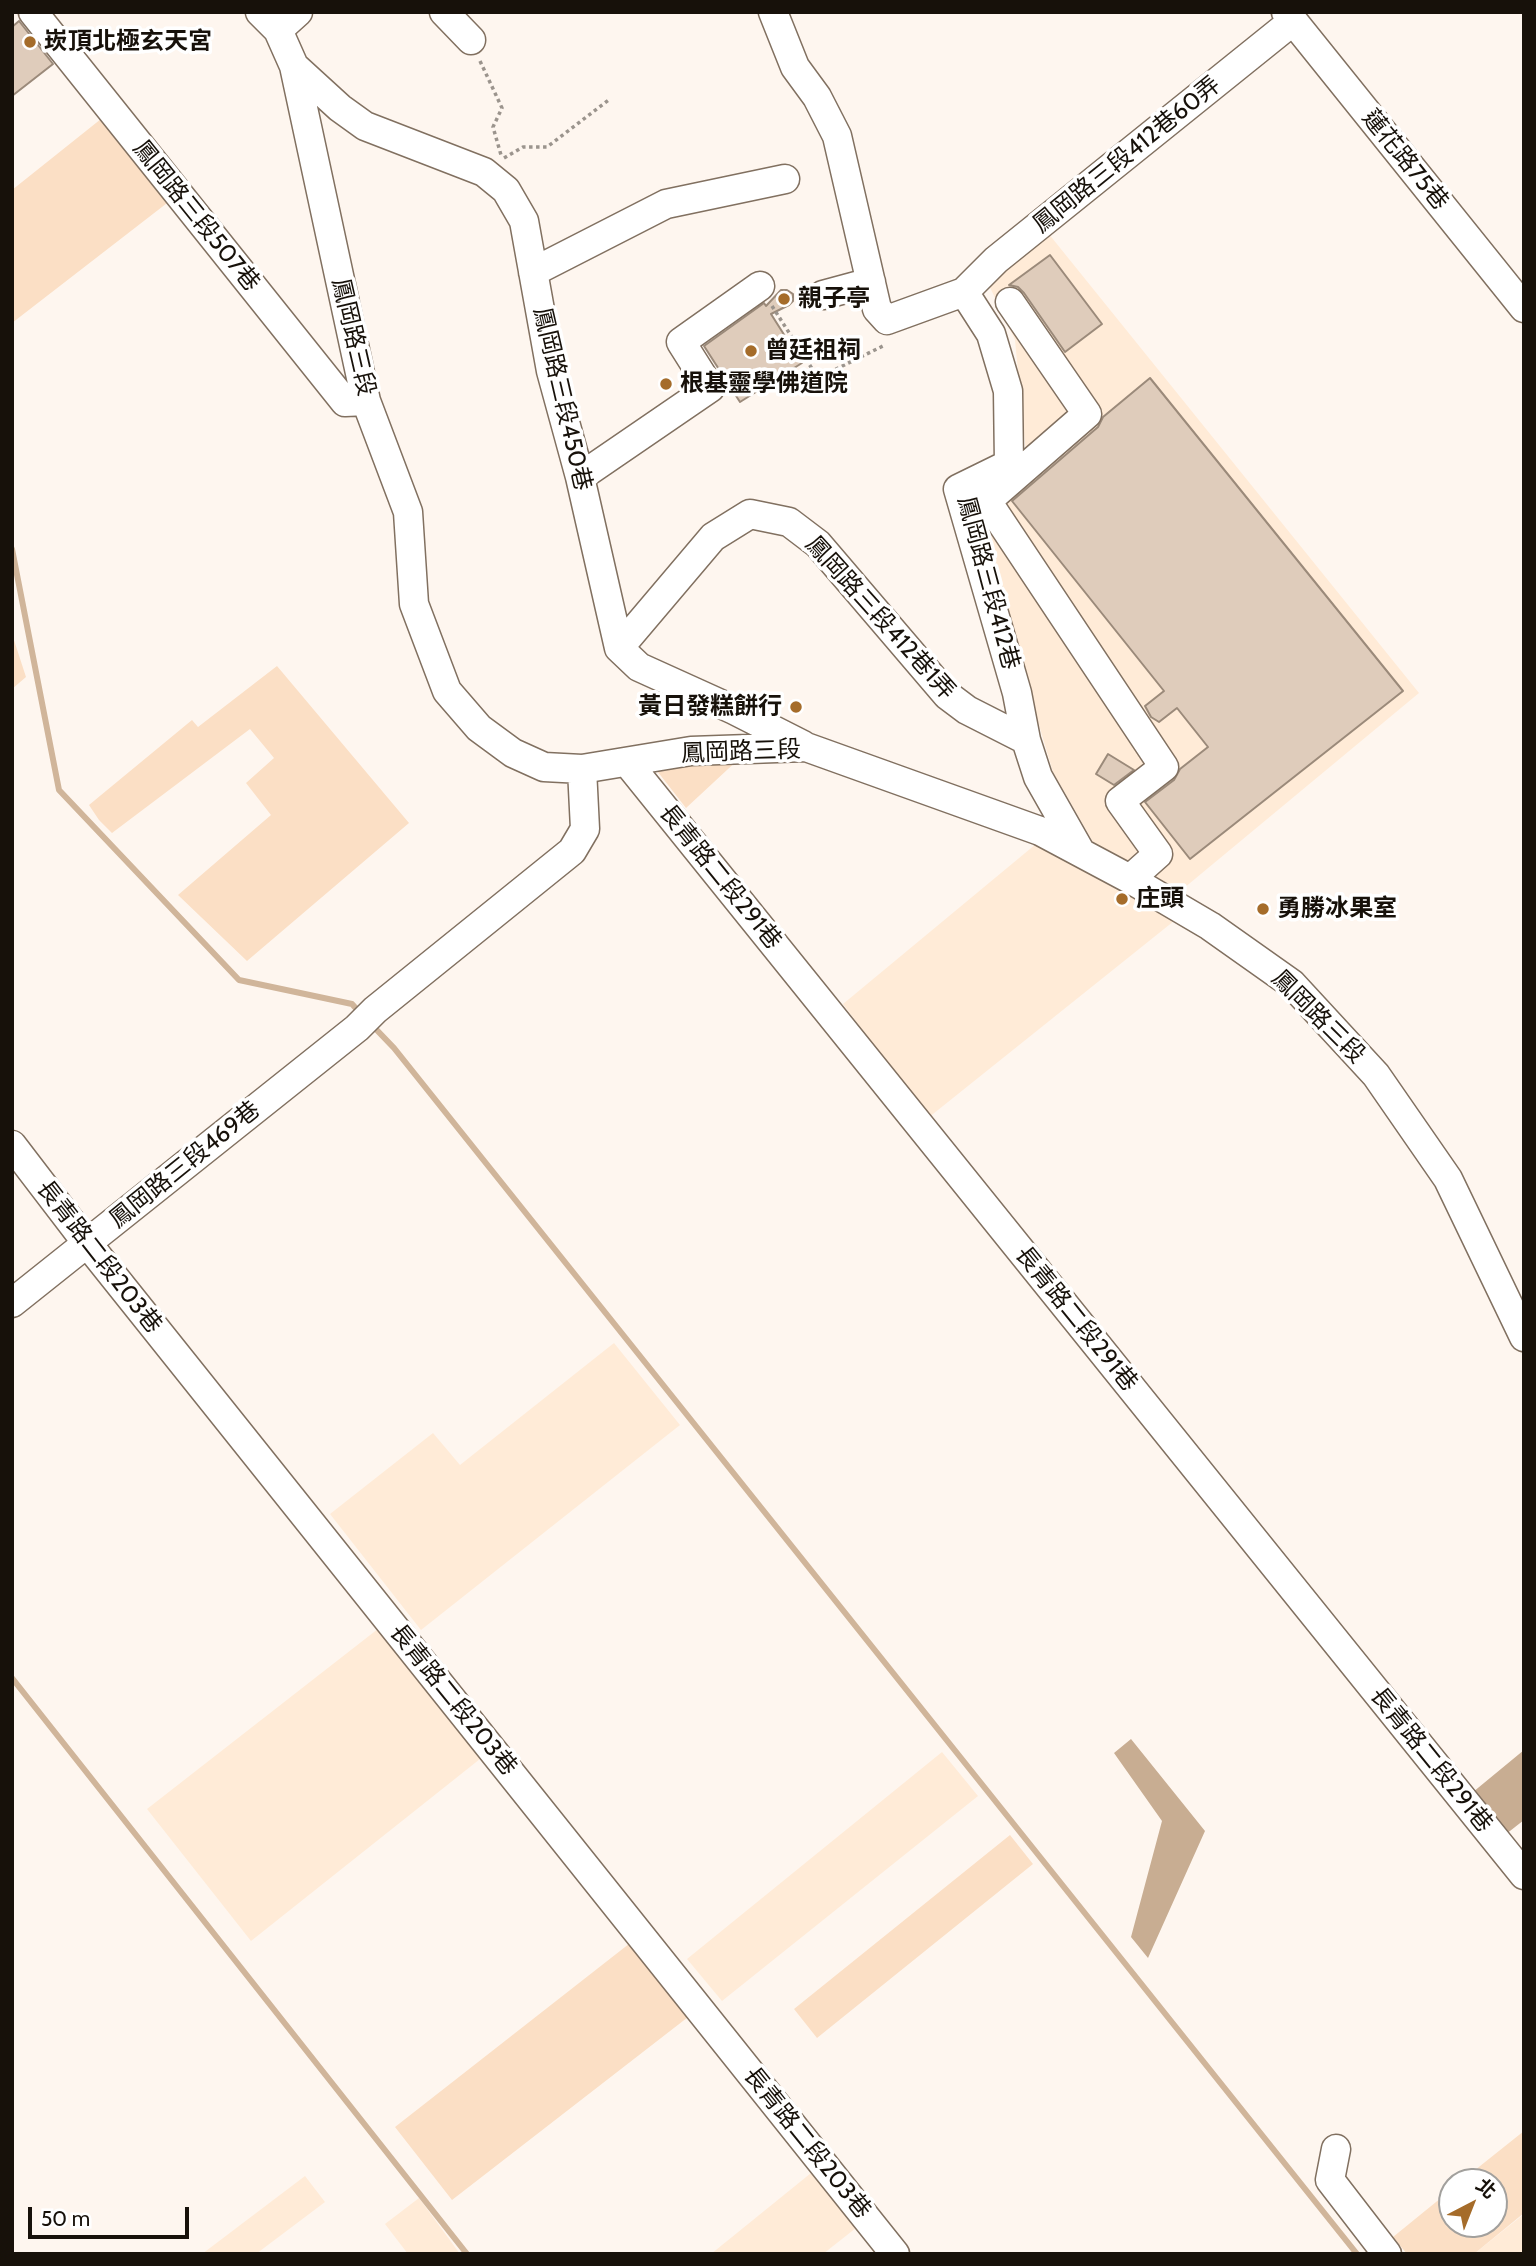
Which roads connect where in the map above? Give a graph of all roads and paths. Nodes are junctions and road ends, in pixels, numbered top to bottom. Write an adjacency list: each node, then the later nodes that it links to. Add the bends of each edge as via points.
1 (33, 12): 18 (street, 鳳岡路三段507巷, via 345,402)
2 (444, 12): 6 (street)
3 (773, 12): 11 (street, via 795,67 837,135)
4 (1289, 17): 13 (street, 鳳岡路三段412巷60弄, via 996,260); 16 (street, 蓮花路75巷)
5 (279, 18): 7 (street, 鳳岡路三段)
6 (471, 40): 8 (path, via 502,108 493,127 502,159 523,147 547,147)
7 (294, 66): 10 (street, 鳳岡路三段450巷, via 365,126 476,168 506,190 524,221); 18 (street, 鳳岡路三段)
8 (611, 99)
9 (785, 179): 10 (street, via 666,204)
10 (533, 272): 19 (street, 鳳岡路三段450巷, via 551,371)
11 (871, 282): 14 (street); 17 (street, via 877,309)
12 (760, 286): 17 (path, via 818,379 892,342); 19 (street, via 681,342 710,388)
13 (964, 292): 17 (street); 21 (street, 鳳岡路三段412巷, via 991,334 1009,391 1009,464 958,489 1017,693)
14 (823, 295)
15 (1010, 302): 26 (street, via 1087,414 987,501 1164,767 1120,801 1158,854)
16 (1524, 309)
17 (887, 320)
18 (366, 401): 24 (street, 鳳岡路三段, via 408,512 414,604 447,691 479,728 513,753 544,767)
19 (580, 477): 20 (street, 鳳岡路三段450巷)
20 (619, 648): 21 (street, 鳳岡路三段412巷1弄, via 713,537 750,514 763,516 789,522 818,544 947,695); 22 (street, via 639,667)
21 (1026, 740): 25 (street, 鳳岡路三段412巷, via 1038,777)
22 (806, 747): 23 (street, 鳳岡路三段, via 691,751); 25 (street, 鳳岡路三段, via 1040,831)
23 (627, 762): 24 (street, 鳳岡路三段); 31 (street, 長青路二段291巷)
24 (582, 769): 28 (street, 鳳岡路三段469巷, via 585,829 572,851)
25 (1080, 851): 26 (street, 鳳岡路三段)
26 (1130, 879): 30 (street, 鳳岡路三段, via 1210,926 1292,984 1376,1075 1448,1179)
27 (12, 1145): 28 (street, 長青路二段203巷)
28 (87, 1243): 29 (street, 鳳岡路三段469巷); 33 (street, 長青路二段203巷)
29 (12, 1303)
30 (1524, 1337)
31 (1524, 1875)
32 (1336, 2149): 34 (street, via 1329,2180)
33 (895, 2254)
34 (1387, 2254)

